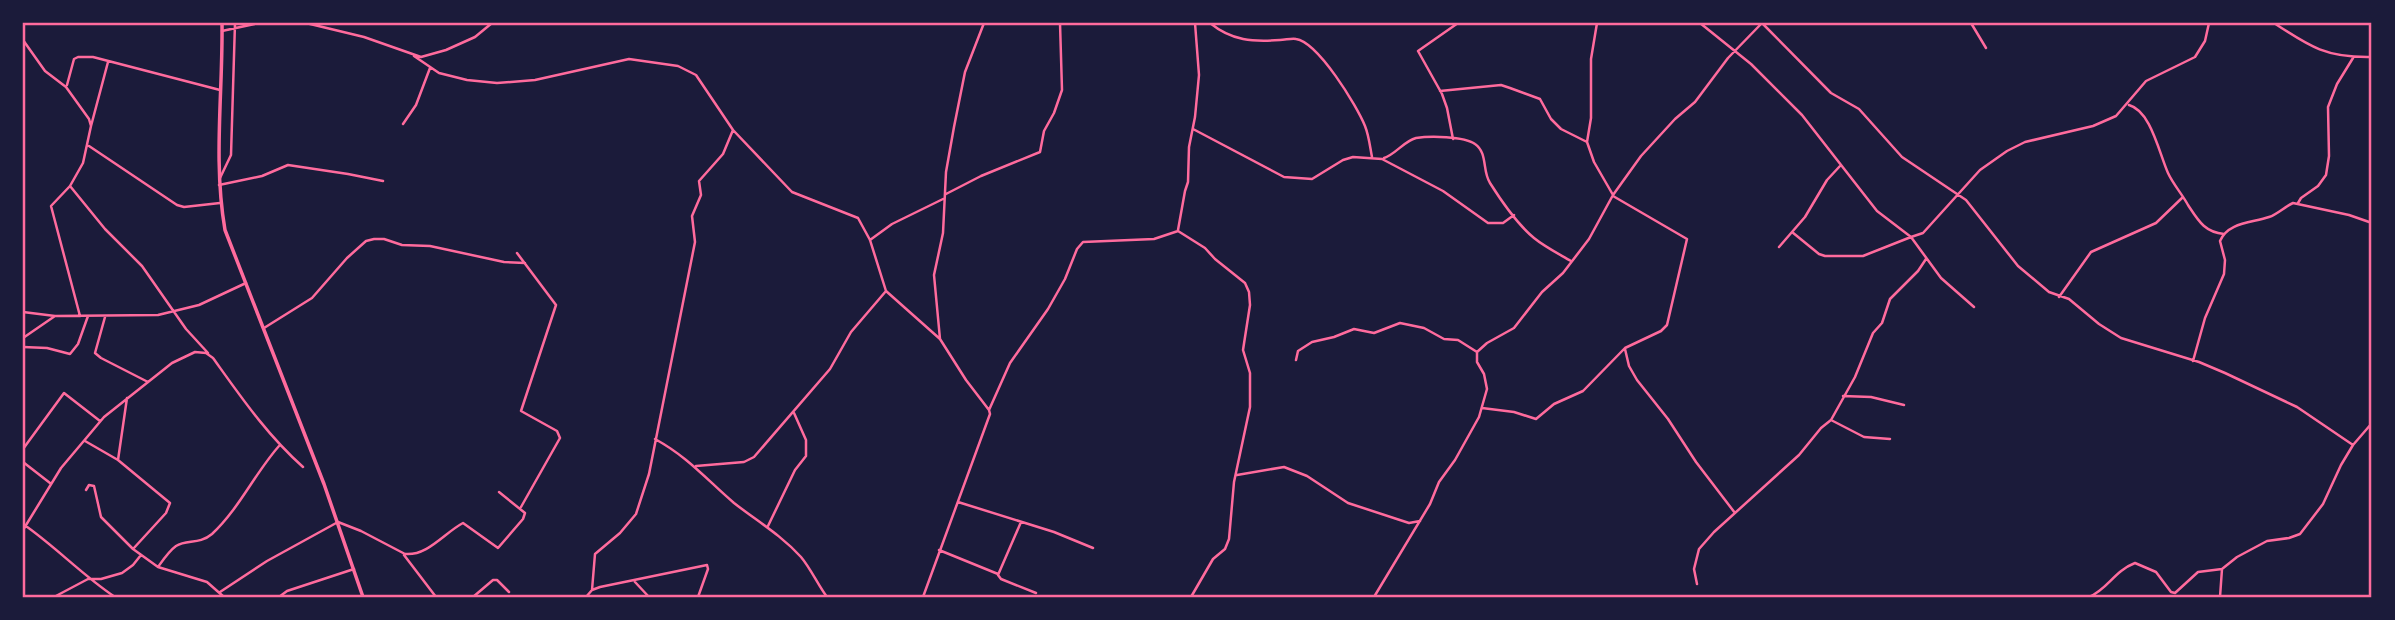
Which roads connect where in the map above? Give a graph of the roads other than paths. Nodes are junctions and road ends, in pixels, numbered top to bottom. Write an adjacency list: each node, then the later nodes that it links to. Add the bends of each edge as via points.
1 (222, 23): 18 (main road)
2 (235, 23): 17 (street)
3 (259, 23): 17 (street)
4 (306, 23): 22 (street, via 364,37)
5 (492, 23): 22 (street, via 446,50)
6 (984, 23): 46 (street, via 965,72)
7 (1060, 23): 46 (street, via 1062,90 1044,131 1041,152 981,176)
8 (1195, 23): 33 (street, via 1199,75)
9 (1210, 23): 38 (street, via 1236,39 1297,39 1306,44 1342,85 1365,126)
10 (1458, 23): 29 (street, via 1418,51)
11 (1597, 23): 36 (street)
12 (1700, 23): 21 (street)
13 (1762, 23): 21 (street); 44 (street, via 1831,93 1860,109 1902,157)
14 (1971, 23): 20 (street)
15 (2208, 23): 30 (street, via 2205,41 2194,57 2153,76)
16 (2274, 23): 24 (street, via 2324,52)
17 (235, 28): 18 (street); 42 (street, via 231,155)
18 (222, 32): 28 (main road)
19 (23, 40): 27 (street, via 45,71)
20 (1986, 48)
21 (1734, 52): 40 (street, via 1802,115); 45 (street, via 1695,102 1641,156)
22 (414, 56): 26 (street)
23 (2372, 57): 24 (street)
24 (2353, 58): 49 (street, via 2328,107 2326,175)
25 (108, 61): 27 (street, via 74,59); 28 (street); 32 (street)
26 (430, 68): 31 (street); 34 (street, via 455,78 497,83 535,80 629,59 678,66 696,75)
27 (66, 87): 32 (street)
28 (220, 90): 42 (main road)
29 (1440, 91): 35 (street); 36 (street, via 1506,86 1540,99 1561,129)
30 (2127, 105): 44 (street, via 2093,127 2018,145 1987,164); 47 (street, via 2144,117)
31 (403, 124)
32 (92, 126): 37 (street)
33 (1193, 129): 38 (street, via 1292,179 1312,179 1343,160); 52 (street)
34 (733, 130): 56 (street, via 792,192 855,217); 91 (street, via 723,155 699,181 701,195 692,216 695,242)
35 (1453, 139): 39 (street, via 1413,139); 50 (street, via 1479,147 1488,180)
36 (1587, 142): 45 (street)
37 (89, 146): 43 (street); 48 (street, via 177,205)
38 (1372, 157): 39 (street)
39 (1382, 159): 50 (street, via 1443,191 1488,223 1503,223)
40 (1840, 166): 53 (street); 55 (street, via 1877,211)
41 (383, 181): 42 (street, via 288,165 262,176)
42 (219, 183): 48 (main road)
43 (70, 186): 67 (street, via 142,266); 69 (street, via 51,207)
44 (1957, 194): 55 (street, via 1923,233); 64 (street, via 2018,266)
45 (1613, 196): 60 (street); 76 (street, via 1688,242 1667,325)
46 (945, 197): 56 (street); 74 (street, via 934,275)
47 (2183, 197): 54 (street, via 2204,227); 64 (street, via 2156,223 2091,252)
48 (220, 203): 62 (main road, via 225,230)
49 (2298, 203): 51 (street); 54 (street)
50 (1514, 215): 60 (street, via 1534,238)
51 (2372, 223)
52 (1178, 231): 86 (street, via 1154,239 1082,243 1048,309 1005,371); 101 (street, via 1205,248 1245,283 1249,292 1243,350 1250,371 1250,407)
53 (1792, 232): 55 (street, via 1825,256 1863,256); 57 (street)
54 (2224, 234): 80 (street, via 2220,241 2224,274)
55 (1911, 237): 59 (street)
56 (870, 240): 63 (street)
57 (1779, 247)
58 (517, 253): 61 (street)
59 (1926, 259): 65 (street); 82 (street, via 1888,303)
60 (1571, 261): 77 (street, via 1518,325)
61 (525, 263): 72 (street, via 374,239 347,258 312,298); 106 (street, via 556,308 521,411 557,431 560,438)
62 (246, 283): 67 (street); 72 (main road)
63 (886, 291): 74 (street); 87 (street)
64 (2059, 297): 80 (street, via 2069,299 2121,338)
65 (1974, 307)
66 (23, 312): 68 (street)
67 (174, 313): 71 (street); 78 (street)
68 (55, 316): 69 (street); 73 (street)
69 (80, 316): 70 (street)
70 (88, 316): 71 (street); 75 (street, via 70,354)
71 (105, 316): 81 (street, via 95,353)
72 (264, 328): 109 (main road)
73 (23, 338)
74 (940, 339): 86 (street)
75 (23, 347)
76 (1625, 348): 85 (street, via 1583,391 1554,404 1536,419); 107 (street, via 1637,380)
77 (1477, 352): 79 (street, via 1458,340 1399,323 1374,332 1354,328 1312,342 1298,351); 85 (street, via 1487,389)
78 (210, 355): 81 (street, via 195,352); 95 (street)
79 (1296, 360)
80 (2193, 360): 94 (street, via 2297,407)
81 (148, 382): 83 (street)
82 (1843, 396): 84 (street); 88 (street)
83 (127, 398): 89 (street); 97 (street)
84 (1904, 405)
85 (1481, 408): 108 (street)
86 (989, 410): 105 (street)
87 (793, 412): 100 (street, via 754,457); 112 (street, via 803,430 806,456)
88 (1831, 420): 92 (street, via 1864,437); 107 (street)
89 (100, 421): 93 (street); 96 (street, via 64,393)
90 (2372, 423): 94 (street)
91 (655, 439): 100 (street); 125 (street, via 640,503 630,522 595,554)
92 (1891, 439)
93 (84, 440): 97 (street); 102 (street)
94 (2353, 445): 120 (street, via 2322,504 2300,534 2267,541)
95 (279, 446): 99 (street); 118 (street, via 212,533 202,541 179,544)
96 (23, 449)
97 (118, 460): 114 (street, via 170,503)
98 (23, 462): 102 (street)
99 (303, 467)
100 (696, 467): 112 (street)
101 (1237, 475): 108 (street, via 1284,467 1348,503 1409,523); 141 (street, via 1225,550 1213,559)
102 (51, 484): 111 (street)
103 (86, 490): 114 (street, via 94,486 101,517)
104 (499, 492): 106 (street)
105 (958, 502): 110 (street); 115 (street)
106 (521, 507): 116 (street, via 523,519 498,548 463,523 426,549 412,555)
107 (1735, 513): 124 (street, via 1697,553 1694,576)
108 (1420, 521): 142 (street)
109 (338, 522): 116 (street); 119 (main road); 126 (street)
110 (1021, 522): 113 (street); 121 (street)
111 (24, 526): 122 (street)
112 (768, 526): 139 (street, via 803,559)
113 (1093, 548)
114 (133, 549): 117 (street)
115 (939, 550): 121 (street); 140 (street)
116 (402, 553): 134 (street)
117 (141, 555): 118 (street); 122 (street, via 122,573)
118 (158, 567): 126 (street, via 198,578)
119 (355, 569): 132 (street); 133 (main road)
120 (2222, 569): 143 (street, via 2198,572 2175,593 2155,572 2135,562); 144 (street)
121 (998, 574): 128 (street)
122 (88, 579): 129 (street); 130 (street)
123 (635, 582): 125 (street); 137 (street); 138 (street, via 707,565)
124 (1698, 584)
125 (592, 590): 136 (street)
126 (220, 592): 131 (street)
127 (509, 592): 135 (street, via 493,580)
128 (1036, 593)
129 (54, 597)
130 (115, 597)
131 (225, 597)
132 (279, 597)
133 (363, 597)
134 (436, 597)
135 (473, 597)
136 (586, 597)
137 (649, 597)
138 (698, 597)
139 (827, 597)
140 (923, 597)
141 (1191, 597)
142 (1374, 597)
143 (2089, 597)
144 (2220, 597)

